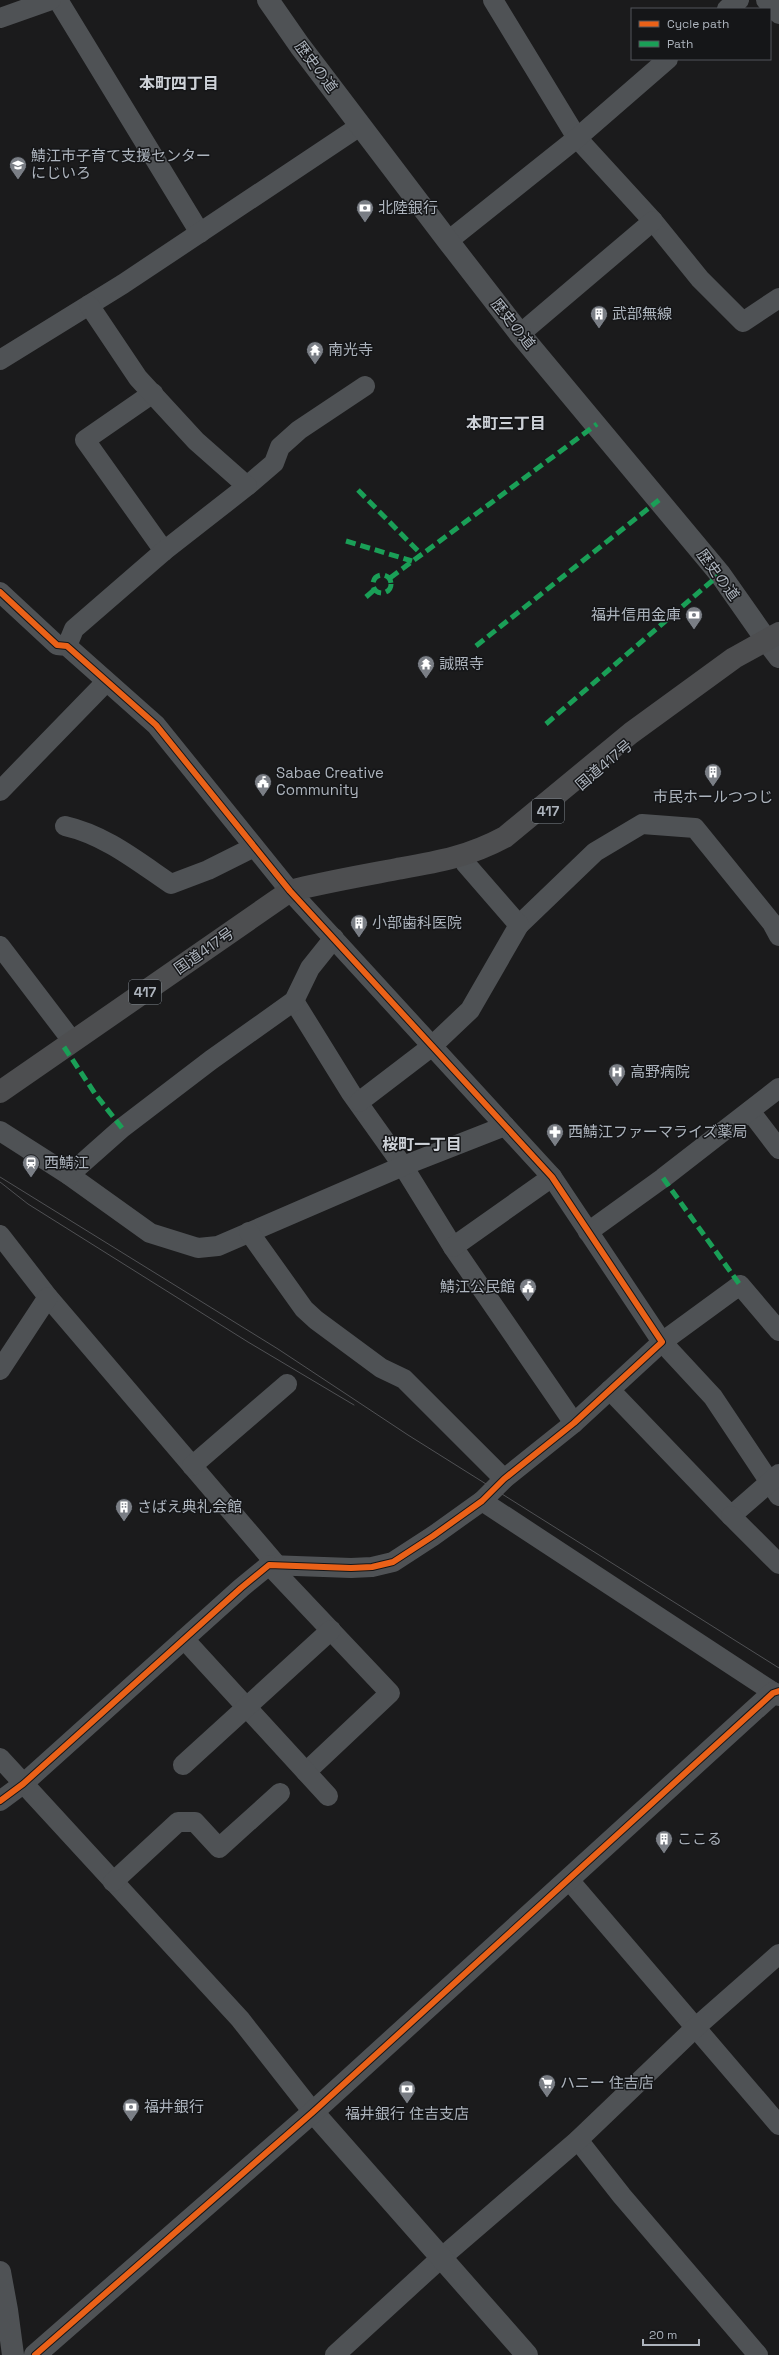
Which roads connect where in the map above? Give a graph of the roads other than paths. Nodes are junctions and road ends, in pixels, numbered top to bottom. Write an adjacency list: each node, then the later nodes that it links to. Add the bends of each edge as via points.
1 (51, 0): 9 (street)
2 (58, 0): 14 (street)
3 (268, 0): 11 (street, 歴史の道)
4 (493, 0): 12 (street)
5 (739, 0): 7 (street)
6 (766, 0): 8 (street)
7 (728, 8)
8 (779, 14)
9 (0, 18)
10 (667, 60): 12 (street)
11 (360, 126): 14 (street); 15 (street, 歴史の道)
12 (577, 138): 13 (street); 15 (street)
13 (653, 221): 16 (street, via 700,279 743,322); 18 (street)
14 (200, 233): 17 (street)
15 (448, 241): 18 (street, 歴史の道)
16 (779, 298)
17 (89, 305): 19 (street); 21 (street, via 138,378)
18 (520, 334): 25 (street, 歴史の道)
19 (0, 360)
20 (365, 386): 22 (street, via 299,430 280,447 274,463)
21 (153, 393): 22 (street, via 196,441); 23 (street, via 85,440)
22 (247, 486): 23 (street)
23 (164, 551): 26 (street, via 74,628)
24 (0, 592): 26 (street, via 57,645)
25 (775, 644): 31 (highway, 国道417号 / 417, via 740,664 638,737 511,842 492,853); 32 (highway, 国道417号 / 417, via 734,658 631,733 505,837 486,847 460,857)
26 (67, 646): 27 (street)
27 (106, 682): 28 (street); 30 (street, via 156,724)
28 (0, 791)
29 (65, 826): 30 (street, via 83,830 113,844 171,884 208,870)
30 (254, 847): 32 (street)
31 (465, 863): 32 (highway, 国道417号 / 417, via 324,889); 33 (street)
32 (290, 891): 35 (street); 38 (highway, 国道417号 / 417)
33 (519, 926): 34 (street, via 595,852 642,824 696,828 772,923); 39 (street, via 470,1010)
34 (779, 936)
35 (334, 938): 37 (street, via 310,968); 39 (street)
36 (0, 946): 38 (street)
37 (294, 1000): 42 (street); 48 (street, via 129,1123)
38 (73, 1042): 41 (highway, 国道417号 / 417)
39 (431, 1047): 42 (street); 44 (street)
40 (779, 1088): 43 (street)
41 (0, 1092)
42 (359, 1102): 47 (street)
43 (750, 1111): 46 (street); 51 (street)
44 (506, 1126): 47 (street); 49 (street)
45 (0, 1131): 48 (street)
46 (779, 1149)
47 (403, 1166): 50 (street); 53 (street)
48 (69, 1175): 50 (street, via 150,1233 198,1248 218,1246)
49 (552, 1177): 51 (street); 53 (street)
50 (250, 1232): 62 (street, via 304,1309 381,1368 404,1379)
51 (588, 1232): 56 (street)
52 (2, 1244): 54 (street)
53 (453, 1247): 60 (street)
54 (48, 1297): 57 (street); 61 (street)
55 (779, 1331): 56 (street, via 740,1285)
56 (662, 1342): 59 (street); 63 (street, via 713,1397)
57 (0, 1370)
58 (287, 1384): 61 (street)
59 (610, 1390): 60 (street); 65 (street)
60 (574, 1423): 62 (street)
61 (192, 1466): 67 (street)
62 (504, 1479): 64 (street)
63 (776, 1484): 65 (street)
64 (482, 1501): 67 (street, via 393,1562 351,1568); 70 (street)
65 (731, 1516): 66 (street)
66 (779, 1564)
67 (273, 1565): 68 (street); 69 (street)
68 (331, 1630): 71 (street); 74 (street, via 390,1693)
69 (184, 1639): 71 (street); 75 (street)
70 (778, 1689): 79 (street)
71 (247, 1708): 73 (street); 74 (street)
72 (0, 1758): 75 (street)
73 (184, 1765)
74 (306, 1772): 77 (street)
75 (24, 1784): 78 (street); 80 (street)
76 (280, 1793): 80 (street, via 218,1848 195,1822 178,1822)
77 (328, 1796)
78 (0, 1801)
79 (569, 1880): 82 (street); 83 (street)
80 (113, 1882): 83 (street, via 240,2019)
81 (779, 1954): 82 (street)
82 (695, 2028): 84 (street); 85 (street)
83 (314, 2112): 86 (street); 89 (street)
84 (779, 2125)
85 (578, 2140): 86 (street); 92 (street, via 622,2196)
86 (441, 2258): 90 (street); 91 (street)
87 (0, 2272): 88 (street, via 8,2310)
88 (13, 2355)
89 (35, 2355)
90 (335, 2355)
91 (527, 2355)
92 (758, 2355)

